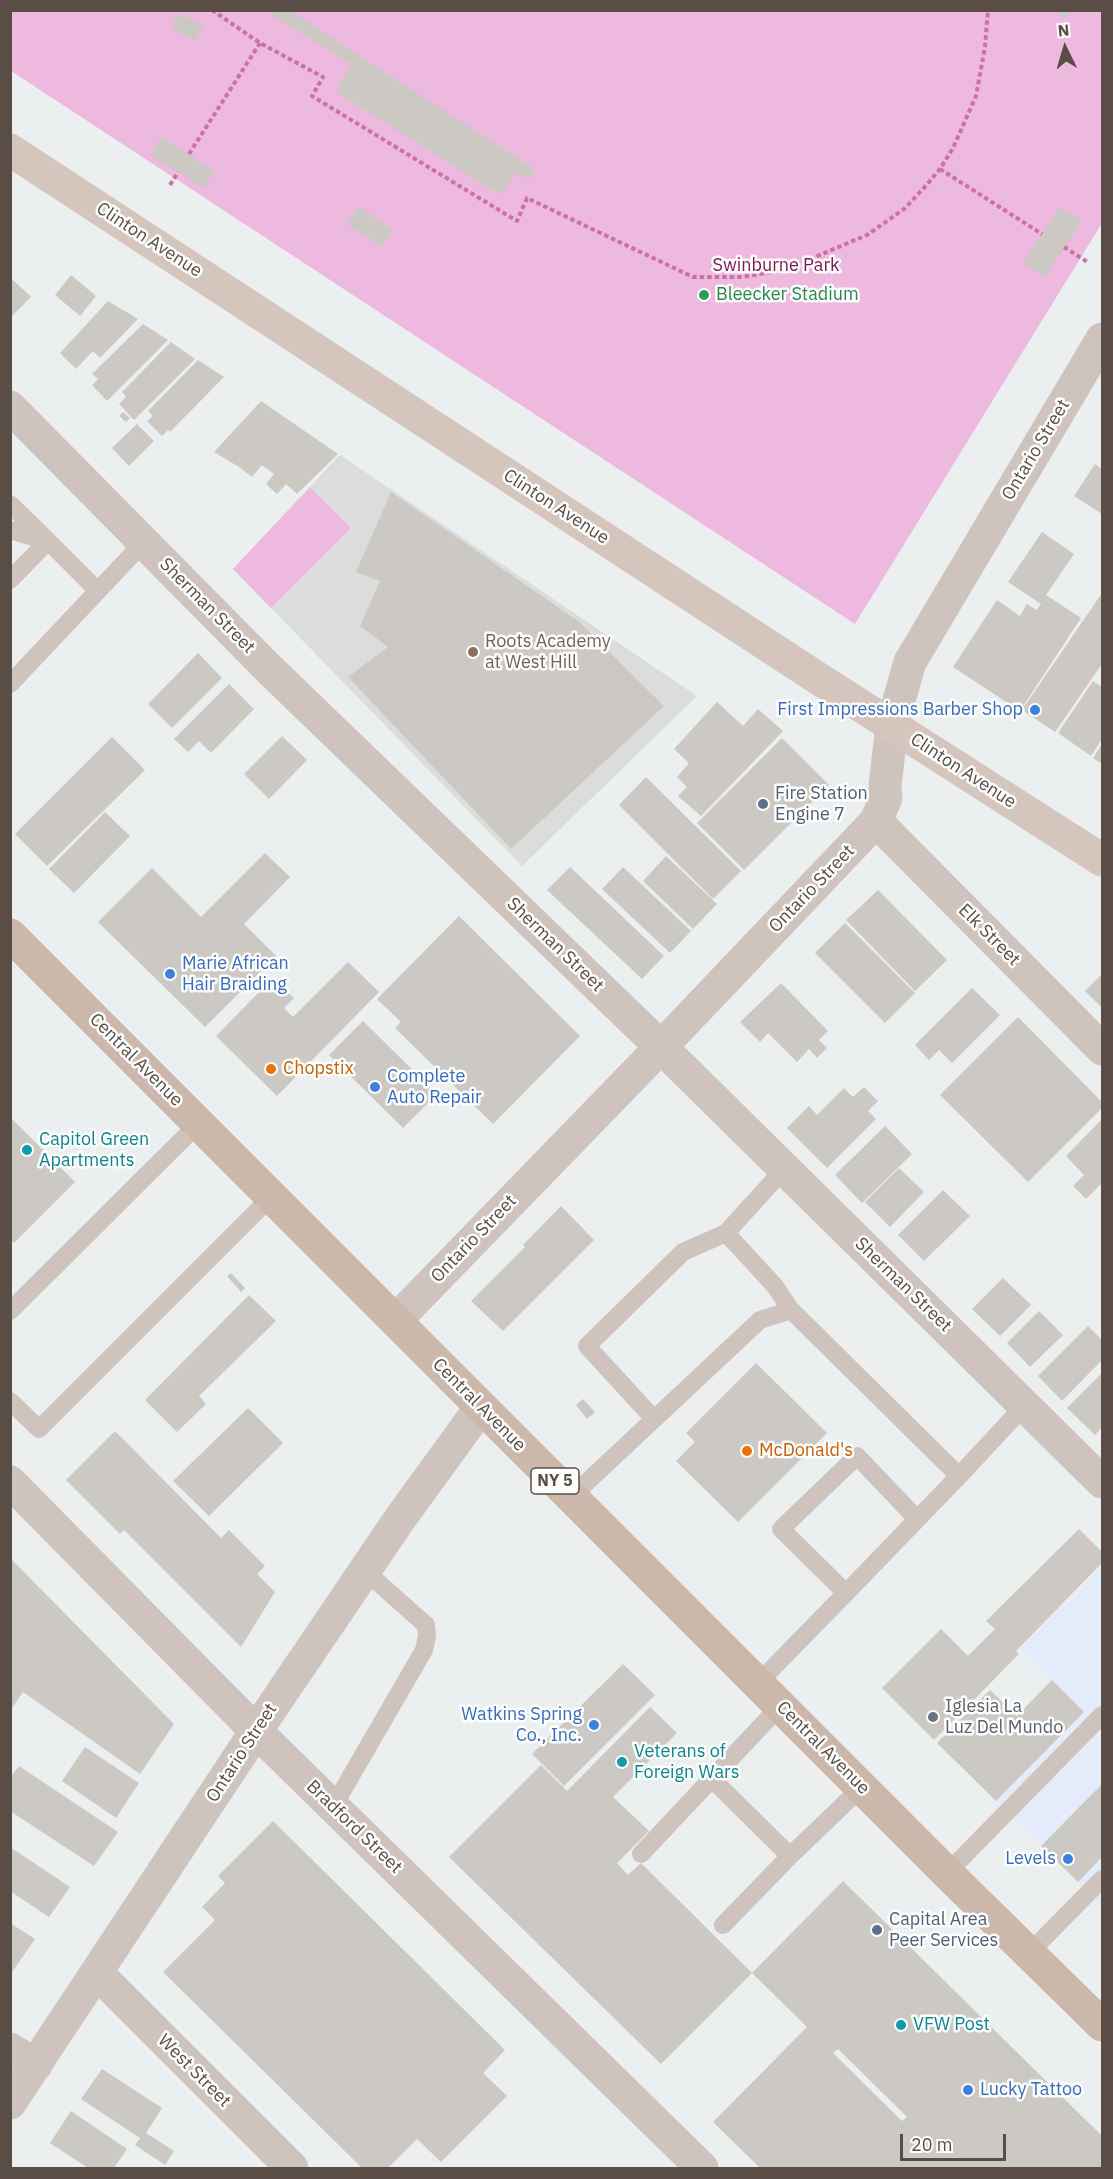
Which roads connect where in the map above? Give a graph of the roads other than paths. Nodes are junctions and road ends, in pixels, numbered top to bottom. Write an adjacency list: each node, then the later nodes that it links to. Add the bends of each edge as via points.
1 (10, 150): 11 (street, Clinton Avenue)
2 (1102, 339): 11 (street, Ontario Street, via 910,663)
3 (10, 407): 7 (street, Sherman Street)
4 (10, 504): 6 (lane)
5 (10, 530): 6 (lane)
6 (48, 541): 8 (lane); 9 (lane)
7 (144, 542): 9 (lane); 15 (street, Sherman Street, via 267,667)
8 (10, 580)
9 (98, 591): 10 (lane)
10 (10, 684)
11 (892, 726): 12 (street, Ontario Street, via 886,798); 13 (street, Clinton Avenue)
12 (876, 821): 15 (street, Ontario Street); 16 (street, Elk Street)
13 (1102, 860)
14 (10, 935): 17 (main road, Central Avenue / NY 5)
15 (661, 1047): 18 (street, Sherman Street); 23 (street, Ontario Street)
16 (1102, 1049)
17 (199, 1123): 19 (main road, Central Avenue / NY 5); 22 (lane)
18 (784, 1169): 20 (lane); 25 (street, Sherman Street)
19 (272, 1196): 23 (main road, Central Avenue / NY 5); 24 (lane, via 39,1429)
20 (726, 1233): 21 (lane, via 774,1285); 27 (lane, via 683,1252 587,1346)
21 (791, 1310): 27 (lane, via 760,1320); 28 (lane)
22 (10, 1311)
23 (396, 1320): 26 (main road, Central Avenue / NY 5)
24 (10, 1401)
25 (1025, 1405): 28 (lane); 30 (street, Sherman Street)
26 (481, 1407): 31 (main road, Central Avenue / NY 5); 33 (street, Ontario Street)
27 (654, 1419): 31 (lane)
28 (958, 1476): 32 (lane)
29 (10, 1482): 38 (street, Bradford Street)
30 (1102, 1482)
31 (571, 1497): 35 (main road, Central Avenue / NY 5)
32 (917, 1519): 34 (lane); 34 (lane, via 857,1456 781,1529)
33 (364, 1570): 38 (street, Ontario Street); 41 (lane, via 426,1625 428,1636 424,1650)
34 (846, 1593): 35 (lane)
35 (758, 1683): 36 (main road, Central Avenue / NY 5)
36 (781, 1705): 39 (lane); 40 (main road, Central Avenue / NY 5)
37 (1102, 1715): 44 (lane)
38 (256, 1731): 41 (street, Bradford Street); 48 (street, Ontario Street)
39 (712, 1779): 42 (lane); 43 (lane)
40 (863, 1786): 43 (lane); 44 (main road, Central Avenue / NY 5)
41 (333, 1807): 53 (street, Bradford Street)
42 (641, 1854)
43 (790, 1856): 46 (lane)
44 (947, 1873): 47 (main road, Central Avenue / NY 5)
45 (1102, 1880): 47 (lane)
46 (723, 1925)
47 (1030, 1952): 49 (main road, Central Avenue / NY 5)
48 (97, 1973): 50 (street, Ontario Street); 52 (street, West Street)
49 (1102, 2025)
50 (23, 2057): 51 (street, Ontario Street)
51 (10, 2103)
52 (292, 2169)
53 (702, 2169)

